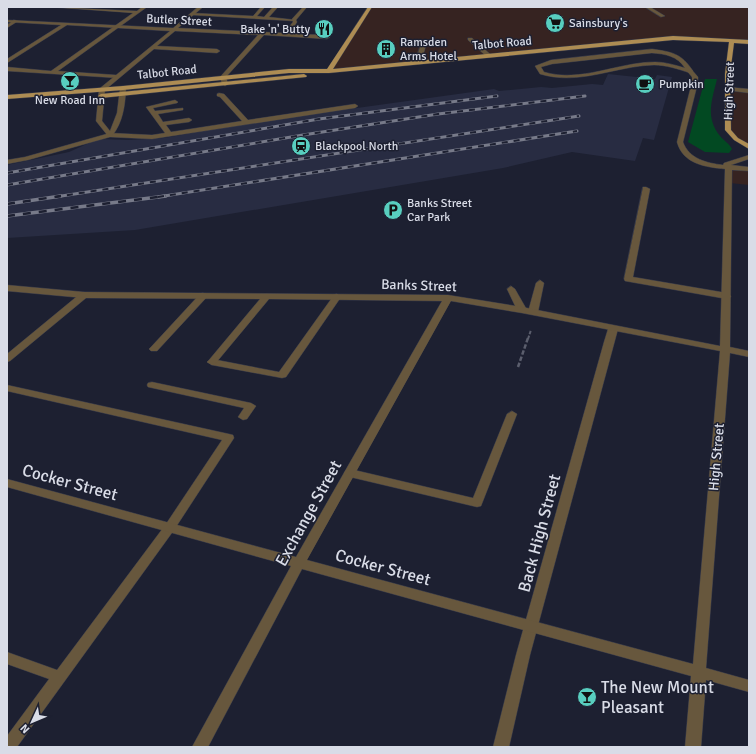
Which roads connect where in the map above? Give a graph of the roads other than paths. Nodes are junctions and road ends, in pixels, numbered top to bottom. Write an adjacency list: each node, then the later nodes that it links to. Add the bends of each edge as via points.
1 (52, 7): 9 (street)
2 (145, 7): 9 (street)
3 (201, 7): 10 (street)
4 (264, 7): 11 (street)
5 (276, 7): 13 (street)
6 (305, 7): 15 (street)
7 (370, 7): 38 (main road)
8 (647, 7): 12 (street)
9 (138, 12): 19 (street)
10 (192, 14): 13 (street); 20 (street)
11 (255, 16)
12 (663, 16)
13 (265, 18): 15 (street)
14 (7, 20): 16 (street, Butler Street)
15 (294, 20): 22 (street)
16 (16, 21): 17 (street, Butler Street); 18 (street)
17 (66, 24): 19 (street, Butler Street); 33 (street)
18 (7, 26)
19 (117, 26): 20 (street, Butler Street); 40 (street)
20 (174, 29): 21 (street, Butler Street); 29 (street)
21 (262, 34): 22 (street, Butler Street); 42 (street)
22 (285, 35): 23 (street, Butler Street)
23 (327, 38)
24 (470, 39): 34 (street)
25 (701, 39): 26 (main road, Talbot Road); 30 (main road, High Street); 34 (main road, Talbot Road, via 673,38)
26 (732, 41): 28 (main road, Talbot Road); 30 (main road, High Street)
27 (424, 42): 36 (street)
28 (749, 42)
29 (153, 47): 31 (street); 41 (street)
30 (730, 49): 45 (main road, High Street)
31 (216, 51)
32 (7, 52): 33 (street)
33 (20, 53): 35 (street)
34 (488, 55): 36 (main road, Talbot Road)
35 (7, 61)
36 (418, 62): 38 (main road, Talbot Road)
37 (7, 69): 40 (street)
38 (329, 71): 42 (main road, Talbot Road, via 289,71); 43 (main road, Talbot Road, via 309,76)
39 (690, 71): 39 (street, via 649,63 566,78 546,75 537,68 551,62 652,51 677,55); 63 (street, via 695,77 695,82 680,148 699,162)
40 (53, 72): 41 (street)
41 (116, 77): 47 (street)
42 (223, 77): 43 (street); 44 (main road, Talbot Road)
43 (225, 84): 48 (main road, Talbot Road)
44 (123, 88): 47 (main road, Talbot Road); 48 (street)
45 (727, 89): 46 (street); 60 (main road, High Street, via 728,130)
46 (749, 91)
47 (101, 93): 48 (main road, Talbot Road); 50 (main road, Talbot Road, via 40,101); 59 (street, via 99,121)
48 (122, 95): 59 (street, Talbot Road, via 118,121)
49 (219, 95): 57 (street, via 222,95)
50 (7, 98)
51 (175, 102): 54 (street, via 149,106)
52 (355, 106): 57 (street)
53 (181, 109): 54 (street)
54 (154, 113): 56 (street)
55 (187, 117): 56 (street)
56 (160, 122): 58 (street)
57 (246, 122): 58 (street)
58 (170, 134): 59 (street, via 152,137)
59 (110, 135): 62 (street)
60 (749, 147)
61 (749, 157): 63 (street)
62 (7, 162)
63 (725, 166): 64 (street); 72 (street, High Street)
64 (749, 169)
65 (646, 189): 72 (street, via 628,279)
66 (540, 283): 76 (street)
67 (7, 288): 69 (street, Banks Street)
68 (511, 289): 75 (street)
69 (84, 294): 70 (street, Banks Street); 81 (street)
70 (203, 296): 71 (street, Banks Street); 78 (street)
71 (267, 296): 73 (street, Banks Street); 73 (street, via 212,362 282,375)
72 (727, 296): 79 (street, High Street)
73 (337, 297): 74 (street, Banks Street)
74 (448, 298): 75 (street, Banks Street); 86 (street, Exchange Street)
75 (522, 310): 76 (street, Banks Street)
76 (535, 313): 77 (street, Banks Street)
77 (614, 329): 79 (street, Banks Street); 90 (street, Back High Street, via 604,357)
78 (154, 349)
79 (725, 350): 80 (street, Banks Street); 92 (street, High Street)
80 (749, 354)
81 (7, 359)
82 (152, 385): 85 (street, via 251,406)
83 (7, 388): 88 (street, via 230,437)
84 (512, 414): 86 (street, via 477,503)
85 (243, 417)
86 (350, 473): 89 (street, Exchange Street)
87 (7, 483): 88 (street, Cocker Street)
88 (170, 528): 89 (street, Cocker Street); 93 (street)
89 (299, 563): 90 (street, Cocker Street); 96 (street, Exchange Street)
90 (531, 627): 92 (street, Cocker Street); 97 (street, Back High Street)
91 (7, 658): 93 (street)
92 (699, 672): 94 (street, Cocker Street); 98 (street, High Street)
93 (60, 677): 95 (street)
94 (749, 686)
95 (8, 747)
96 (200, 747)
97 (501, 747)
98 (693, 747)

